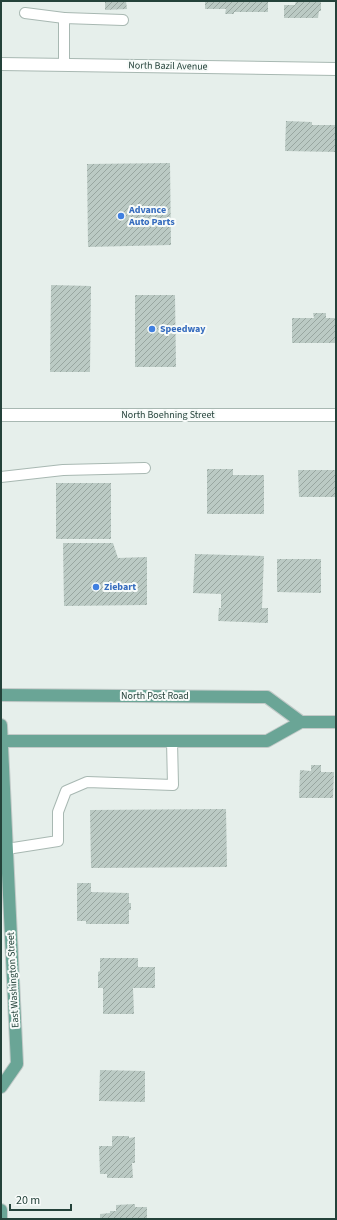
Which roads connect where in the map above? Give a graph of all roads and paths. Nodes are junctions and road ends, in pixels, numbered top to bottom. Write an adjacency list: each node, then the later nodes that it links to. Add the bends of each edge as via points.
1 (25, 13): 2 (lane)
2 (64, 18): 3 (lane); 5 (lane)
3 (123, 20)
4 (1, 64): 5 (street, North Bazil Avenue)
5 (64, 65): 6 (street, North Bazil Avenue)
6 (336, 69)
7 (1, 415): 8 (street, North Boehning Street)
8 (336, 415)
9 (145, 468): 10 (lane, via 63,470)
10 (1, 477)
11 (1, 695): 12 (main road, North Post Road, via 267,697)
12 (301, 722): 13 (main road); 16 (main road, via 266,741)
13 (336, 722)
14 (1, 725): 15 (main road, East Washington Street)
15 (1, 741): 16 (main road); 17 (main road, East Washington Street)
16 (172, 741): 17 (lane, via 173,785 87,782 66,791 58,812 58,842)
17 (7, 849): 18 (main road, East Washington Street, via 17,1064)
18 (1, 1087)
19 (1, 1210): 20 (main road)
20 (1, 1219)

